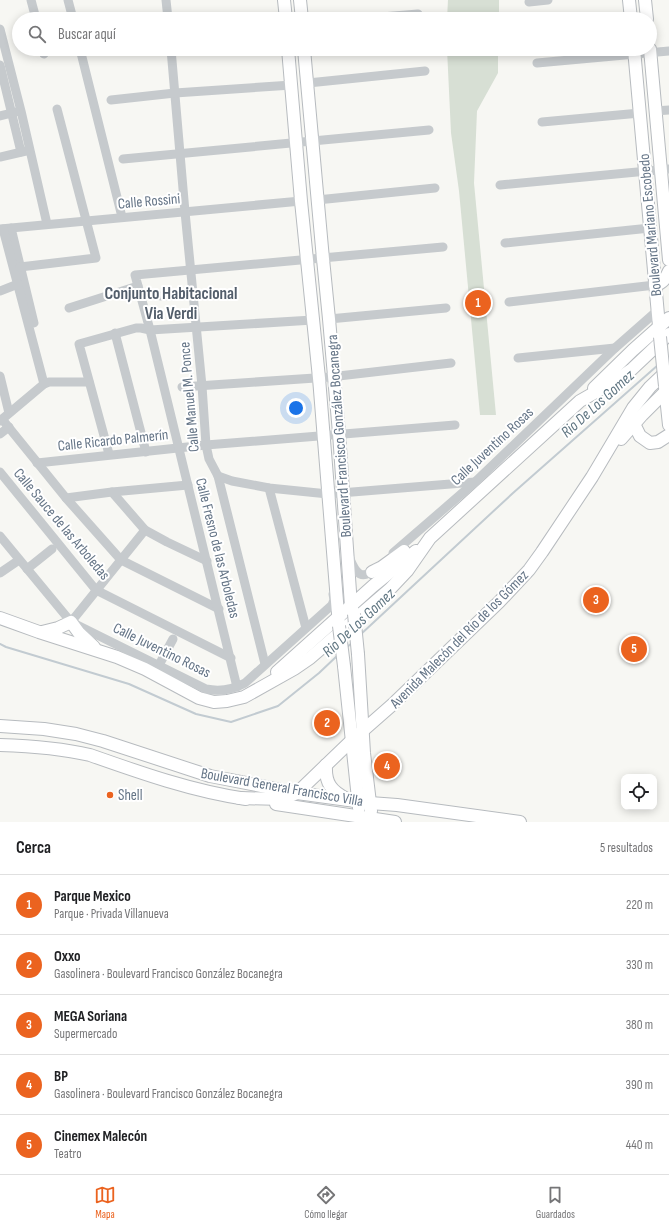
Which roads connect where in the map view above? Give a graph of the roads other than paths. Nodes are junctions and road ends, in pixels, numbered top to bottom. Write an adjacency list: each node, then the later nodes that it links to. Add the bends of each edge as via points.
1 (31, 0): 10 (street)
2 (68, 0): 11 (street)
3 (166, 0): 12 (street)
4 (284, 0): 13 (main road)
5 (300, 0): 14 (main road)
6 (548, 0): 9 (street)
7 (629, 0): 15 (main road)
8 (645, 0): 16 (main road)
9 (529, 2)
10 (34, 12)
11 (71, 12)
12 (167, 12)
13 (285, 12)
14 (301, 12)
15 (630, 12)
16 (646, 12)
17 (0, 29): 36 (street)
18 (657, 51): 19 (street)
19 (669, 51)
20 (82, 56): 56 (street)
21 (171, 56): 32 (street, Calle Manuel M. Ponce)
22 (289, 56): 31 (main road, Boulevard Francisco González Bocanegra)
23 (305, 56): 30 (main road, Boulevard Francisco González Bocanegra)
24 (602, 56): 27 (street)
25 (634, 56): 38 (main road, Boulevard Mariano Escobedo)
26 (650, 56): 37 (main road, Boulevard Mariano Escobedo)
27 (537, 64)
28 (0, 65): 39 (street)
29 (425, 71): 30 (street)
30 (308, 83): 43 (main road, Boulevard Francisco González Bocanegra)
31 (292, 85): 32 (street); 44 (main road, Boulevard Francisco González Bocanegra)
32 (175, 94): 33 (street); 46 (street, Calle Manuel M. Ponce)
33 (111, 100)
34 (57, 109): 57 (street)
35 (669, 110): 37 (street)
36 (21, 111): 39 (street); 45 (street)
37 (655, 111): 49 (main road, Boulevard Mariano Escobedo)
38 (640, 113): 41 (street); 50 (main road, Boulevard Mariano Escobedo)
39 (11, 114): 40 (street); 45 (street)
40 (0, 116)
41 (542, 122)
42 (429, 130): 43 (street)
43 (313, 141): 44 (street); 53 (main road, Boulevard Francisco González Bocanegra)
44 (296, 142): 46 (street); 54 (main road, Boulevard Francisco González Bocanegra)
45 (25, 151): 47 (street); 58 (street)
46 (179, 154): 48 (street); 55 (street, Calle Manuel M. Ponce)
47 (0, 157)
48 (123, 159)
49 (665, 170): 50 (street); 61 (main road, Boulevard Mariano Escobedo)
50 (645, 172): 51 (street); 60 (main road, Boulevard Mariano Escobedo)
51 (500, 185)
52 (435, 188): 53 (street)
53 (318, 200): 66 (main road, Boulevard Francisco González Bocanegra)
54 (301, 201): 55 (street, Calle Rossini); 68 (main road, Boulevard Francisco González Bocanegra)
55 (184, 212): 56 (street, Calle Rossini); 70 (street, Calle Manuel M. Ponce)
56 (122, 217): 57 (street, Calle Rossini)
57 (86, 221): 58 (street, Calle Rossini); 69 (street, via 96,258)
58 (47, 224): 59 (street, Calle Rossini)
59 (5, 228): 69 (street); 72 (street)
60 (650, 228): 62 (street); 64 (main road, Boulevard Mariano Escobedo)
61 (667, 229): 63 (main road, Boulevard Mariano Escobedo)
62 (505, 243)
63 (667, 244): 64 (main road); 67 (main road, Boulevard Mariano Escobedo)
64 (651, 246): 73 (main road, Boulevard Mariano Escobedo)
65 (443, 248): 66 (street)
66 (322, 259): 68 (street); 83 (main road, Boulevard Francisco González Bocanegra)
67 (669, 260)
68 (307, 261): 70 (street); 84 (main road, Boulevard Francisco González Bocanegra)
69 (20, 267): 97 (street)
70 (191, 271): 74 (street, Calle Fresno de las Arboledas, via 135,275); 76 (street, Calle Manuel M. Ponce)
71 (669, 271): 73 (main road, via 665,280)
72 (18, 284): 75 (street); 97 (street)
73 (655, 285): 78 (street); 81 (main road, Boulevard Mariano Escobedo)
74 (138, 286): 79 (street); 86 (street, Calle Fresno de las Arboledas)
75 (0, 291)
76 (193, 294): 77 (street); 85 (street, Calle Manuel M. Ponce)
77 (161, 296)
78 (509, 302)
79 (69, 308)
80 (446, 308): 83 (street)
81 (657, 311): 87 (main road, Boulevard Mariano Escobedo); 89 (street, Calle Juventino Rosas)
82 (669, 318): 87 (main road)
83 (330, 319): 94 (main road, Boulevard Francisco González Bocanegra)
84 (314, 320): 85 (street); 95 (main road, Boulevard Francisco González Bocanegra)
85 (197, 328): 86 (street); 98 (street, Calle Manuel M. Ponce)
86 (150, 330): 88 (street, via 136,328); 111 (street, Calle Fresno de las Arboledas)
87 (663, 333): 100 (main road, Boulevard Mariano Escobedo, bridge); 127 (main road, via 580,401)
88 (115, 334): 96 (street, via 79,344); 112 (street)
89 (615, 348): 90 (street); 118 (street, Calle Juventino Rosas)
90 (518, 358)
91 (451, 363): 94 (street)
92 (669, 369): 117 (main road, Avenida Malecón del Río de los Gómez, via 633,408)
93 (0, 376): 101 (street)
94 (335, 376): 95 (street); 106 (main road, Boulevard Francisco González Bocanegra)
95 (319, 378): 98 (street); 108 (main road, Boulevard Francisco González Bocanegra)
96 (89, 382): 97 (street); 113 (street)
97 (46, 383): 101 (street)
98 (202, 386): 99 (street); 110 (street, Calle Manuel M. Ponce)
99 (182, 387)
100 (666, 389): 102 (main road); 104 (main road, Boulevard Mariano Escobedo)
101 (4, 418): 105 (street)
102 (638, 419): 104 (main road, via 658,412 666,418); 109 (main road, via 640,436 650,442 658,442); 117 (main road)
103 (455, 425): 106 (street, Calle Ricardo Palmerín)
104 (669, 425)
105 (9, 428): 107 (street); 114 (street)
106 (339, 433): 108 (street, Calle Ricardo Palmerín); 122 (main road, Boulevard Francisco González Bocanegra)
107 (0, 434)
108 (323, 434): 110 (street, Calle Ricardo Palmerín); 123 (main road, Boulevard Francisco González Bocanegra)
109 (669, 435)
110 (206, 445): 111 (street, Calle Ricardo Palmerín); 116 (street, Calle Manuel M. Ponce, via 209,459)
111 (178, 447): 112 (street, Calle Ricardo Palmerín); 119 (street, Calle Fresno de las Arboledas)
112 (146, 452): 113 (street, Calle Ricardo Palmerín)
113 (109, 454): 114 (street, Calle Ricardo Palmerín)
114 (37, 463): 124 (street)
115 (0, 472): 139 (street, Calle Sauce de las Arboledas)
116 (218, 476): 120 (street); 152 (street, Calle Manuel M. Ponce)
117 (592, 477): 157 (main road, Avenida Malecón del Río de los Gómez, via 542,552 515,586)
118 (475, 482): 122 (street); 135 (street, Calle Juventino Rosas)
119 (188, 485): 121 (street); 133 (street, Calle Fresno de las Arboledas)
120 (269, 488): 123 (street); 146 (street)
121 (112, 492): 124 (street); 125 (street)
122 (344, 492): 123 (street); 130 (main road, Boulevard Francisco González Bocanegra)
123 (328, 494): 129 (main road, Boulevard Francisco González Bocanegra)
124 (66, 498): 132 (street)
125 (145, 530): 132 (street); 133 (street)
126 (0, 536): 131 (street)
127 (430, 538): 135 (main road); 138 (main road); 155 (main road, via 407,571 322,648 302,664)
128 (52, 549): 134 (street)
129 (333, 550): 140 (street, Boulevard Francisco González Bocanegra, via 330,556 334,600); 145 (main road, Boulevard Francisco González Bocanegra)
130 (348, 552): 135 (street, via 357,573 362,575); 137 (main road, Boulevard Francisco González Bocanegra)
131 (19, 560): 134 (street); 136 (street)
132 (121, 560): 139 (street); 141 (street)
133 (207, 561): 141 (street, Calle Fresno de las Arboledas)
134 (27, 569): 144 (street)
135 (372, 572)
136 (0, 573)
137 (350, 578): 138 (main road, via 360,586); 142 (main road, Boulevard Francisco González Bocanegra)
138 (373, 586): 142 (main road)
139 (96, 590): 144 (street); 150 (street, Calle Sauce de las Arboledas)
140 (332, 605): 146 (street, Calle Juventino Rosas); 151 (main road, via 325,622 298,644)
141 (219, 609): 150 (street, Calle Fresno de las Arboledas)
142 (352, 610): 145 (main road); 157 (main road, Boulevard Francisco González Bocanegra, bridge)
143 (0, 618): 147 (main road)
144 (71, 622): 147 (main road, via 52,631); 149 (main road); 153 (street, Calle Juventino Rosas)
145 (339, 622): 151 (main road); 158 (main road, Boulevard Francisco González Bocanegra, bridge)
146 (306, 628): 152 (street, Calle Juventino Rosas)
147 (39, 632): 149 (main road)
148 (174, 638): 153 (street)
149 (97, 650): 155 (main road, via 145,669 199,698 214,702 236,700)
150 (231, 658): 154 (street, Calle Fresno de las Arboledas)
151 (294, 658): 155 (main road)
152 (265, 664): 154 (street, Calle Juventino Rosas)
153 (159, 665): 154 (street, Calle Juventino Rosas, via 206,689 216,691)
154 (237, 687)
155 (253, 691)
156 (0, 726): 161 (main road, Boulevard General Francisco Villa, via 76,734 210,776)
157 (363, 731): 158 (main road, Avenida Malecón del Río de los Gómez); 164 (main road, Boulevard Francisco González Bocanegra)
158 (351, 741): 160 (main road, Avenida Malecón del Río de los Gómez); 163 (main road, Boulevard Francisco González Bocanegra)
159 (0, 745): 162 (main road, Boulevard General Francisco Villa, via 72,751 196,789)
160 (326, 765): 161 (main road, Avenida Malecón del Río de los Gómez); 163 (main road, via 326,778 331,787 336,793)
161 (297, 793): 162 (main road, via 283,799); 163 (main road, Boulevard General Francisco Villa)
162 (239, 798): 165 (main road, Boulevard General Francisco Villa)
163 (353, 801): 164 (main road, Boulevard General Francisco Villa); 165 (main road, Boulevard Francisco González Bocanegra)
164 (370, 804): 166 (main road, Boulevard Francisco González Bocanegra); 168 (main road, Boulevard General Francisco Villa, via 397,805)
165 (359, 819): 166 (main road, Boulevard General Francisco Villa)
166 (373, 820): 167 (main road, Boulevard General Francisco Villa)
167 (390, 822)
168 (520, 822)

